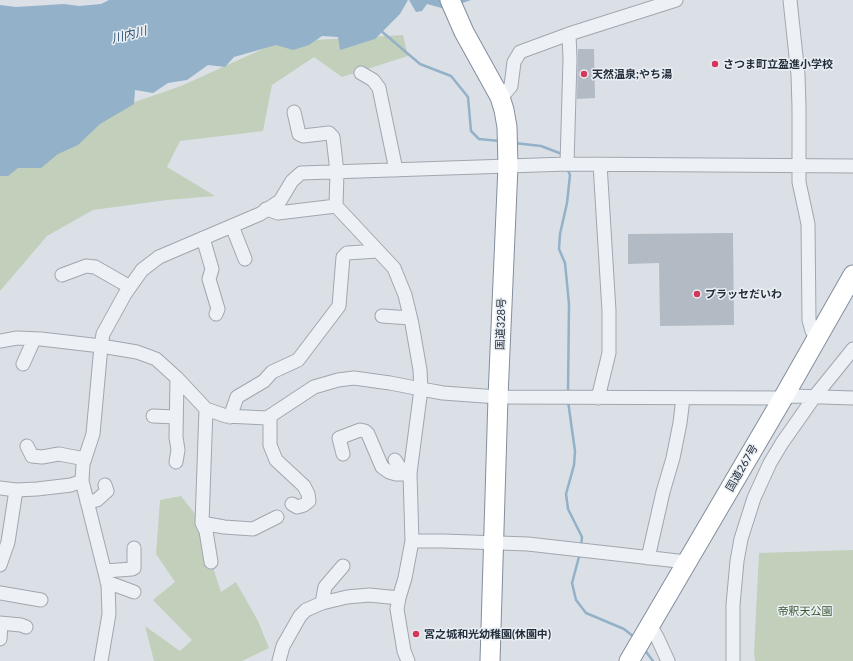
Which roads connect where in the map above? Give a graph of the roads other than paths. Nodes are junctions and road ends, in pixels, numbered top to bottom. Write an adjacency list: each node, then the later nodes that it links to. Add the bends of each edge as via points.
1 (676, 0): 4 (street)
2 (790, 0): 11 (street, via 798,91)
3 (452, 6): 6 (highway, 国道328号)
4 (568, 34): 6 (street, via 520,52 514,62 511,86); 8 (street, via 570,58)
5 (361, 73): 13 (street, via 374,80 379,88)
6 (500, 97): 10 (highway, 国道328号, via 507,127)
7 (294, 112): 14 (street, via 299,134 303,136 329,133 333,137)
8 (567, 164): 9 (street); 10 (street)
9 (600, 164): 11 (street); 37 (street, via 609,353)
10 (508, 166): 13 (street); 36 (highway, 国道328号)
11 (798, 166): 12 (street); 27 (street, via 808,224 809,320 812,331)
12 (853, 166)
13 (396, 170): 14 (street)
14 (337, 172): 15 (street); 16 (street, via 301,172 292,181 280,201)
15 (336, 206): 16 (street, via 278,213); 19 (street)
16 (266, 210): 17 (street)
17 (232, 226): 18 (street); 20 (street)
18 (203, 238): 23 (street, via 159,257 142,270); 24 (street, via 212,269 209,279 218,309)
19 (378, 250): 26 (street, via 394,268 405,295); 45 (street, via 347,253 343,257 339,306 298,360 272,372 264,381 237,397)
20 (245, 259)
21 (62, 275): 23 (street, via 86,266 95,267)
22 (853, 275): 27 (highway, 国道267号)
23 (130, 287): 30 (street, via 103,334)
24 (216, 314)
25 (382, 316): 26 (street)
26 (410, 318): 34 (street)
27 (818, 336): 39 (highway, 国道267号)
28 (32, 339): 29 (street); 30 (street); 32 (street)
29 (0, 341)
30 (101, 346): 33 (street, via 137,352 156,359); 48 (street, via 93,434)
31 (853, 349): 35 (street)
32 (23, 364)
33 (177, 378): 41 (street); 44 (street)
34 (421, 389): 36 (street); 43 (street, via 354,378 338,380 314,387); 51 (street)
35 (815, 396): 39 (street); 40 (street); 84 (street, via 770,463 748,515 741,540 735,582)
36 (498, 397): 37 (street); 61 (highway, 国道328号)
37 (598, 398): 38 (street)
38 (683, 398): 39 (street); 63 (street, via 673,458)
39 (783, 398): 65 (highway, 国道267号)
40 (853, 398)
41 (206, 409): 45 (street); 59 (street)
42 (153, 416): 44 (street)
43 (270, 416): 45 (street); 57 (street, via 270,445 276,460 304,486 308,494 309,508)
44 (176, 417): 50 (street)
45 (230, 417)
46 (27, 446): 48 (street, via 32,456 59,454)
47 (343, 454): 51 (street, via 337,435 365,431 382,467 388,472)
48 (85, 459): 52 (street)
49 (395, 460): 51 (street)
50 (176, 462)
51 (407, 474): 60 (street)
52 (82, 481): 55 (street, via 71,485); 56 (street)
53 (106, 485): 56 (street, via 107,491 97,500)
54 (0, 488): 55 (street)
55 (16, 490): 66 (street, via 8,542)
56 (87, 502): 68 (street)
57 (292, 504)
58 (277, 516): 59 (street, via 253,529)
59 (202, 524): 64 (street, via 206,531)
60 (412, 541): 61 (street); 71 (street)
61 (493, 542): 63 (street); 81 (highway, 国道328号)
62 (134, 548): 68 (street, via 134,568)
63 (648, 558): 65 (street)
64 (211, 562)
65 (687, 562): 75 (highway, 国道267号)
66 (0, 565)
67 (343, 566): 73 (street, via 325,587)
68 (106, 576): 69 (street); 78 (street, via 109,614)
69 (134, 592)
70 (0, 593): 72 (street)
71 (399, 598): 73 (street, via 369,595); 80 (street, via 398,609 404,652)
72 (41, 600)
73 (322, 603): 79 (street, via 306,610 300,616 283,646)
74 (0, 623): 76 (street); 77 (street)
75 (650, 625): 82 (highway, 国道267号); 83 (street)
76 (26, 627)
77 (0, 639)
78 (98, 659)
79 (279, 661)
80 (408, 661)
81 (490, 661)
82 (629, 661)
83 (668, 661)
84 (733, 661)

